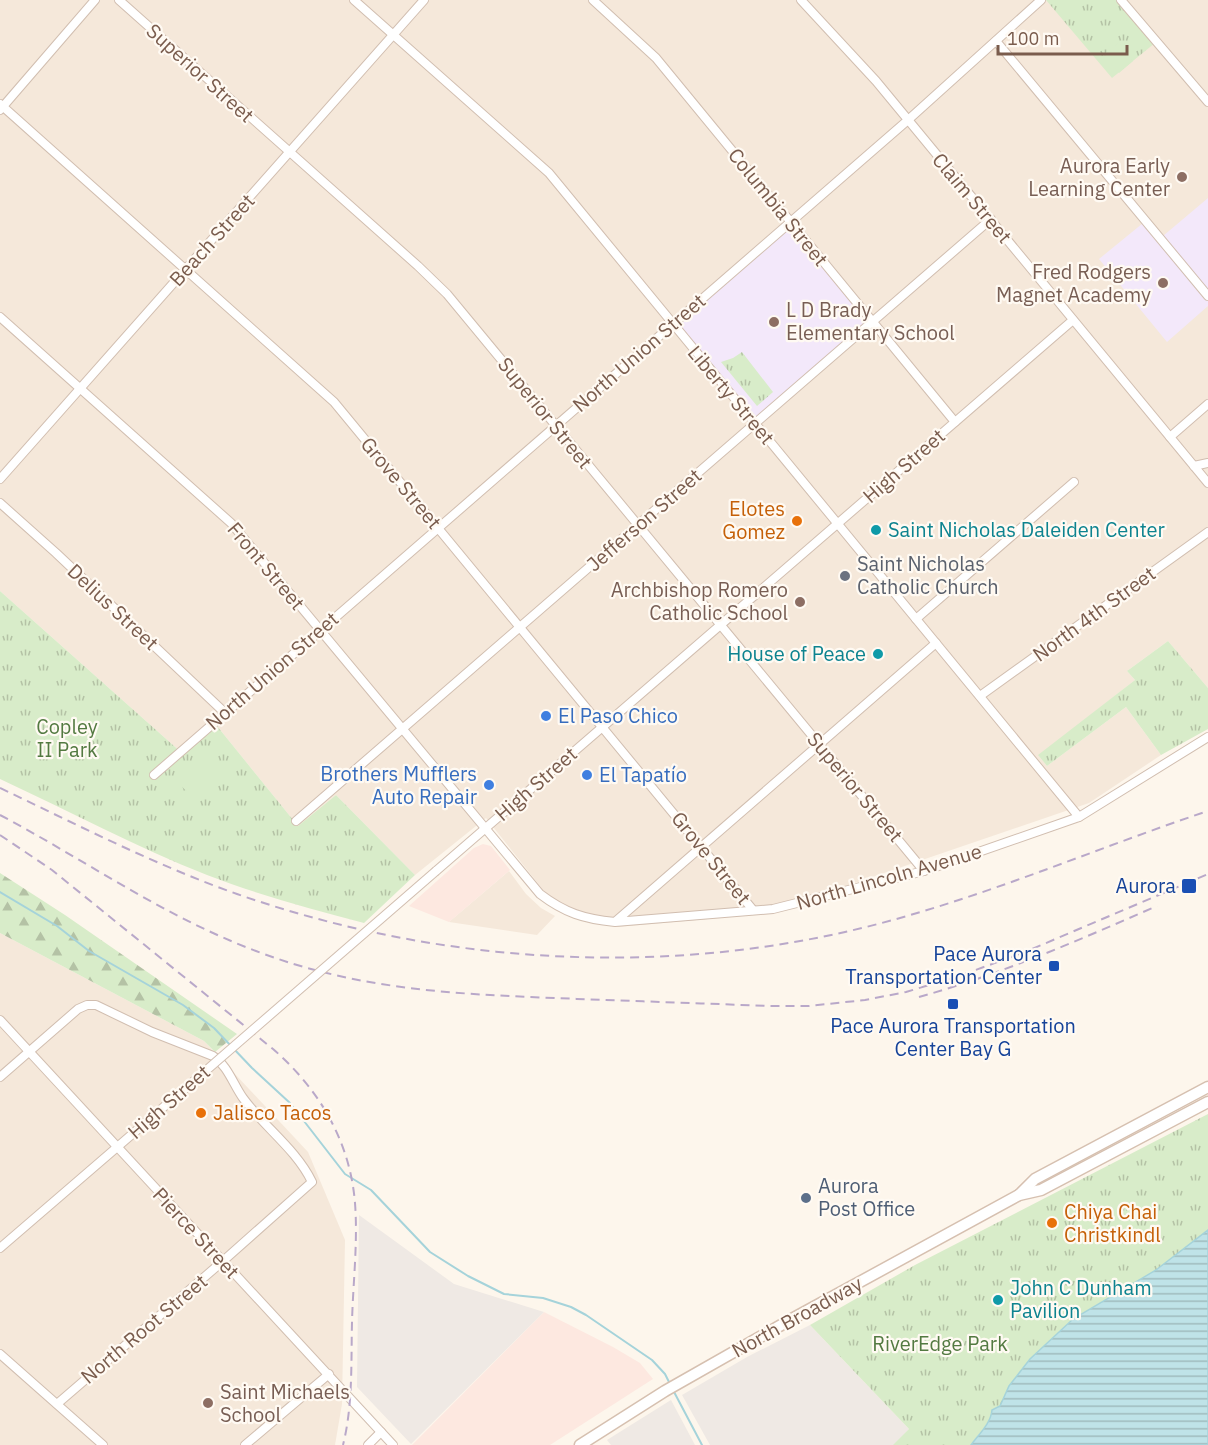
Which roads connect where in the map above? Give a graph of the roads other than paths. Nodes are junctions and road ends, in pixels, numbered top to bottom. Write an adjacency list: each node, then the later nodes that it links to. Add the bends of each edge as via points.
1 (95, 0): 12 (street)
2 (119, 0): 14 (street, Superior Street)
3 (354, 0): 9 (street, Liberty Street)
4 (424, 0): 9 (street, Beach Street)
5 (593, 0): 16 (street, Columbia Street, via 656,58)
6 (801, 0): 13 (street, Claim Street)
7 (1121, 0): 11 (street)
8 (1038, 1): 10 (street, North Union Street)
9 (393, 34): 14 (street, Beach Street); 22 (street, Liberty Street, via 549,173)
10 (996, 41): 13 (street, North Union Street); 18 (street)
11 (1208, 102)
12 (1, 107): 17 (street, Grove Street)
13 (908, 120): 15 (street, Claim Street); 16 (street, North Union Street)
14 (290, 152): 17 (street, Beach Street); 27 (street, Superior Street, via 434,280)
15 (991, 219): 20 (street, Claim Street); 21 (street, Jefferson Street)
16 (790, 222): 21 (street, Columbia Street); 22 (street, North Union Street)
17 (185, 270): 23 (street, Beach Street); 37 (street, Grove Street, via 334,402)
18 (1208, 296)
19 (0, 317): 23 (street, Front Street)
20 (1073, 320): 25 (street, High Street); 28 (street, Claim Street)
21 (872, 322): 25 (street, Columbia Street); 26 (street, Jefferson Street)
22 (672, 324): 26 (street, Liberty Street); 27 (street, North Union Street)
23 (80, 388): 31 (street, Beach Street); 42 (street, Front Street, via 231,523)
24 (1208, 404): 28 (street)
25 (955, 422): 35 (street, High Street)
26 (755, 424): 35 (street, Liberty Street); 36 (street, Jefferson Street)
27 (555, 425): 36 (street, Superior Street); 37 (street, North Union Street)
28 (1170, 437): 30 (street, Claim Street)
29 (1208, 463): 30 (street)
30 (1194, 466): 33 (street, Claim Street)
31 (0, 479)
32 (1074, 482): 39 (street)
33 (1208, 483)
34 (0, 503): 45 (street, Delius Street)
35 (838, 524): 39 (street, Liberty Street); 40 (street, High Street)
36 (637, 525): 40 (street, Superior Street); 41 (street, Jefferson Street)
37 (438, 527): 41 (street, Grove Street); 42 (street, North Union Street)
38 (1208, 532): 44 (street, North 4th Street)
39 (916, 619): 43 (street, Liberty Street)
40 (720, 626): 46 (street, High Street); 49 (street, Superior Street)
41 (520, 627): 46 (street, Grove Street); 47 (street, Jefferson Street)
42 (320, 629): 45 (street, North Union Street); 47 (street, Front Street)
43 (936, 643): 44 (street, Liberty Street); 49 (street)
44 (980, 696): 51 (street, Liberty Street)
45 (224, 712): 50 (street, North Union Street)
46 (603, 726): 53 (street, High Street); 54 (street, Grove Street)
47 (402, 729): 52 (street, Jefferson Street); 53 (street, Front Street)
48 (1208, 737): 51 (street, North Lincoln Avenue)
49 (820, 745): 54 (street); 55 (street, Superior Street)
50 (154, 775)
51 (1079, 817): 55 (street, North Lincoln Avenue)
52 (296, 820)
53 (485, 829): 57 (street, Front Street, via 540,894 573,914); 63 (street, High Street, bridge)
54 (702, 848): 56 (street, Grove Street); 57 (street)
55 (924, 871): 56 (street, North Lincoln Avenue, via 772,909)
56 (753, 910): 57 (street, North Lincoln Avenue)
57 (615, 922)
58 (0, 1020): 59 (street, Pierce Street)
59 (29, 1052): 60 (street); 63 (street, Pierce Street); 66 (street, North Root Street, via 78,1009 96,1005 220,1061 244,1100 304,1167 312,1182)
60 (0, 1077)
61 (1208, 1087): 64 (main road, North Broadway, via 1035,1179)
62 (1208, 1102): 64 (main road, North Broadway, via 1041,1190)
63 (117, 1147): 65 (street, High Street); 66 (street, Pierce Street)
64 (1019, 1195): 75 (main road, North Broadway, via 665,1391)
65 (0, 1248)
66 (223, 1261): 68 (street, Pierce Street); 69 (street, North Root Street)
67 (0, 1354): 69 (street)
68 (329, 1374): 70 (street, Pierce Street); 72 (street)
69 (57, 1404): 71 (street)
70 (381, 1432): 73 (street); 74 (street, Pierce Street)
71 (103, 1445)
72 (245, 1445)
73 (368, 1445)
74 (393, 1445)
75 (580, 1445)

